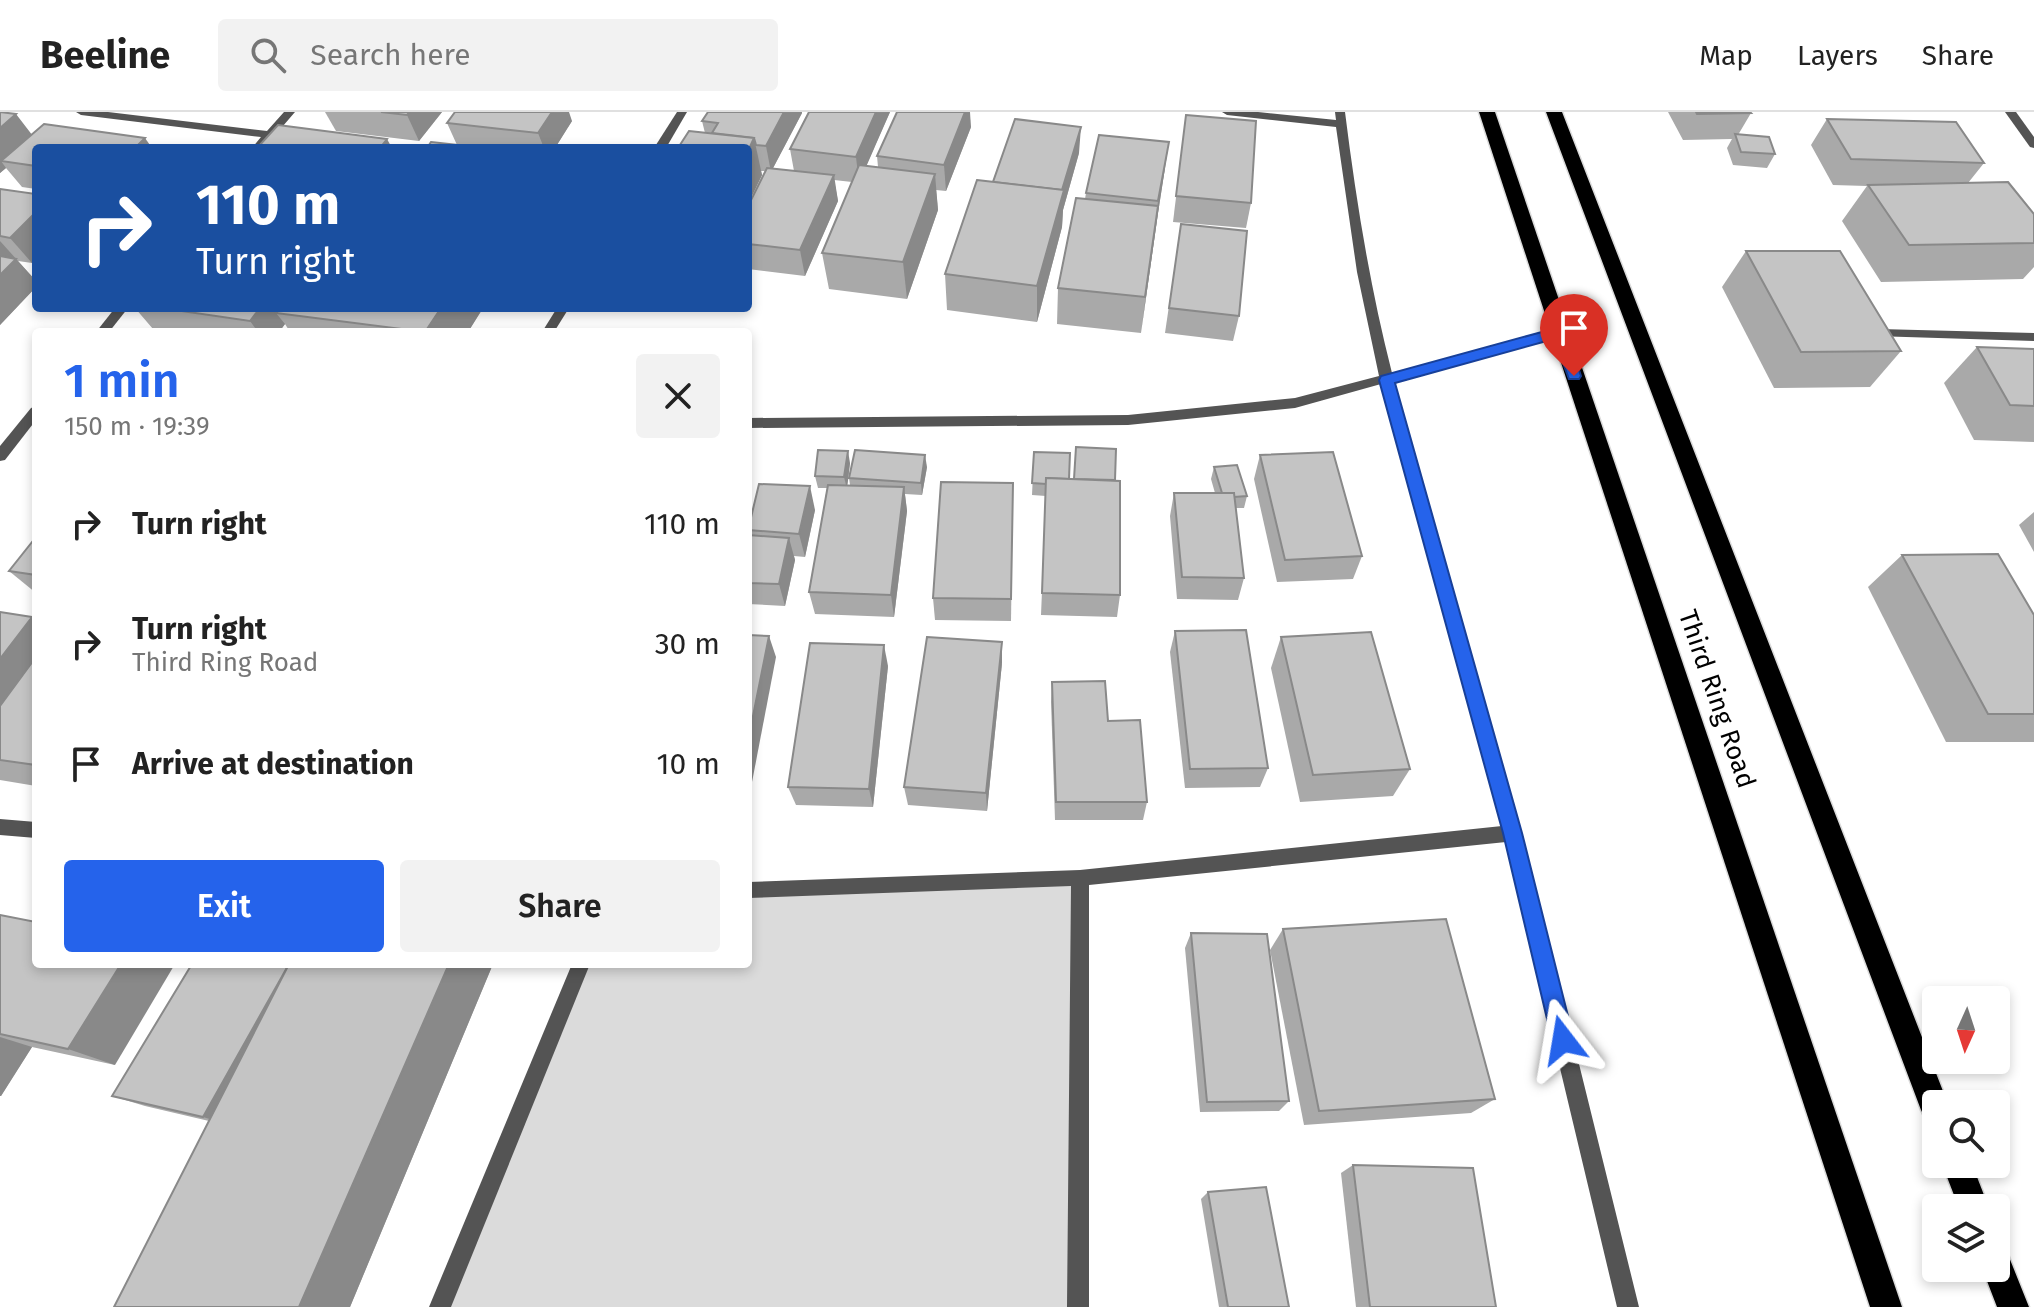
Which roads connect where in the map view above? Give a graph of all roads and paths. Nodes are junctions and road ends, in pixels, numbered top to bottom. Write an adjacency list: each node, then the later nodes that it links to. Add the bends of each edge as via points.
1 (81, 112): 9 (street)
2 (290, 112): 9 (street)
3 (682, 112): 11 (street)
4 (1227, 112): 8 (street)
5 (1487, 112): 15 (highway, Third Ring Road)
6 (1554, 112): 28 (highway)
7 (2010, 112): 12 (street)
8 (1340, 118): 18 (street, via 1354,236)
9 (269, 135): 10 (street)
10 (261, 144)
11 (662, 144)
12 (2034, 145)
13 (119, 312): 14 (street)
14 (105, 328)
15 (1560, 332): 18 (street); 33 (highway, Third Ring Road)
16 (1879, 333): 17 (street)
17 (2034, 337)
18 (1386, 380): 20 (street, via 1295,403 1128,420); 24 (street)
19 (32, 416): 21 (street)
20 (752, 423)
21 (0, 456)
22 (0, 827): 23 (street)
23 (32, 830)
24 (1513, 833): 25 (street); 32 (street)
25 (1080, 878): 26 (street); 31 (street)
26 (752, 890)
27 (579, 968): 30 (street)
28 (1928, 1090)
29 (2003, 1282): 34 (highway)
30 (440, 1307)
31 (1078, 1307)
32 (1628, 1307)
33 (1886, 1307)
34 (2013, 1307)

